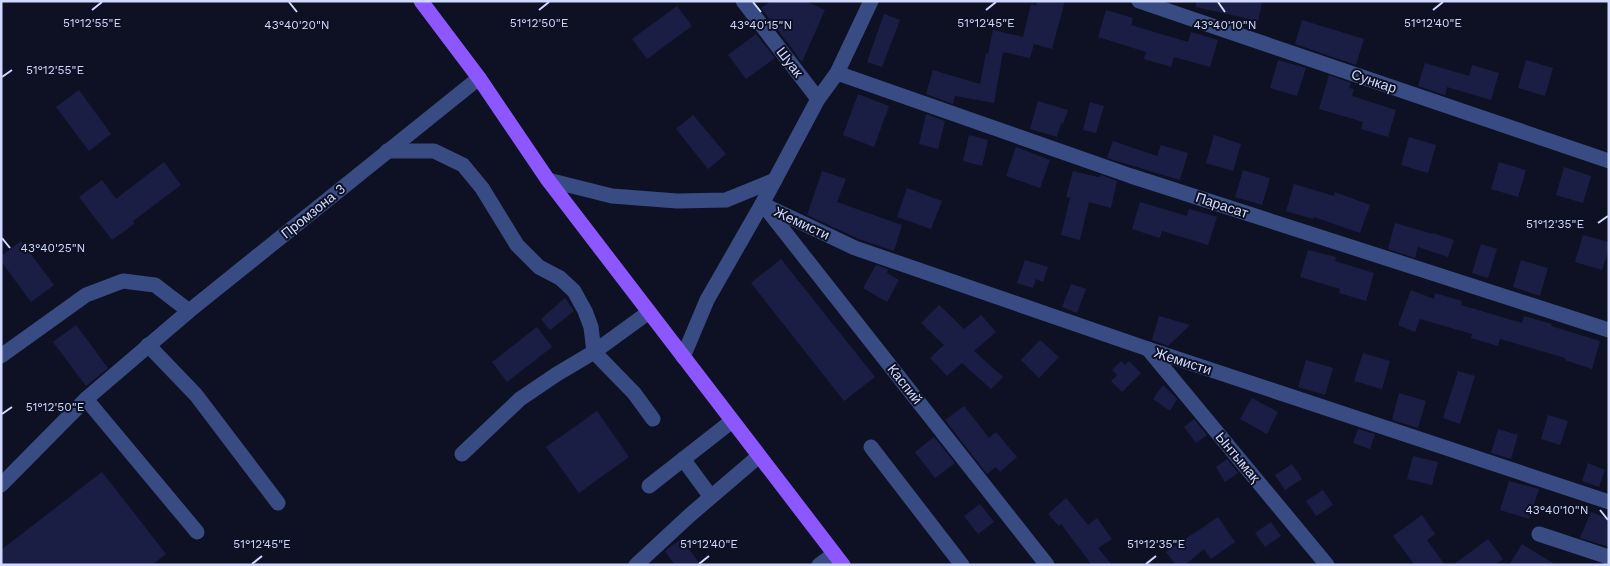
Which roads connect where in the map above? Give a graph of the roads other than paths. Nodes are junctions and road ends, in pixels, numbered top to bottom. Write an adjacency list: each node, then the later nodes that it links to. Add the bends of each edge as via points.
1 (421, 1): 6 (main road)
2 (743, 1): 7 (street, Шуак)
3 (871, 1): 5 (street)
4 (1139, 1): 9 (street, Сункар)
5 (838, 73): 7 (street); 15 (street, Парасат, via 1130,176)
6 (479, 78): 8 (street, Промзона 3); 10 (main road)
7 (818, 99): 11 (street)
8 (388, 152): 13 (street, Промзона 3); 18 (street, via 434,152 464,164 517,246 574,292 591,327)
9 (1609, 161)
10 (548, 180): 11 (street, via 612,196 677,201 726,200); 14 (main road)
11 (776, 180): 12 (street)
12 (762, 204): 17 (street, Жемисти, via 855,248); 20 (street, via 707,300); 40 (street, Каспий)
13 (189, 311): 16 (street, Промзона 3); 19 (street, via 155,285 123,281 86,295)
14 (649, 312): 18 (street); 20 (main road)
15 (1609, 330)
16 (148, 345): 21 (street, Промзона 3); 32 (street, via 196,395)
17 (1148, 349): 31 (street, Жемисти); 41 (street, Ынтымақ)
18 (594, 352): 22 (street, via 634,393); 25 (street, via 520,399)
19 (1, 356)
20 (683, 357): 23 (main road)
21 (86, 400): 28 (street, Промзона 3); 33 (street)
22 (653, 419)
23 (732, 421): 26 (main road); 27 (street)
24 (870, 447): 39 (street)
25 (462, 454)
26 (759, 456): 30 (street); 36 (main road)
27 (683, 459): 29 (street); 30 (street)
28 (1, 485)
29 (649, 486)
30 (711, 496): 37 (street)
31 (1609, 502)
32 (278, 503)
33 (197, 532)
34 (1539, 534): 35 (street)
35 (1609, 557)
36 (838, 559): 38 (street)
37 (636, 565)
38 (819, 565)
39 (962, 565)
40 (1047, 565)
41 (1327, 565)

